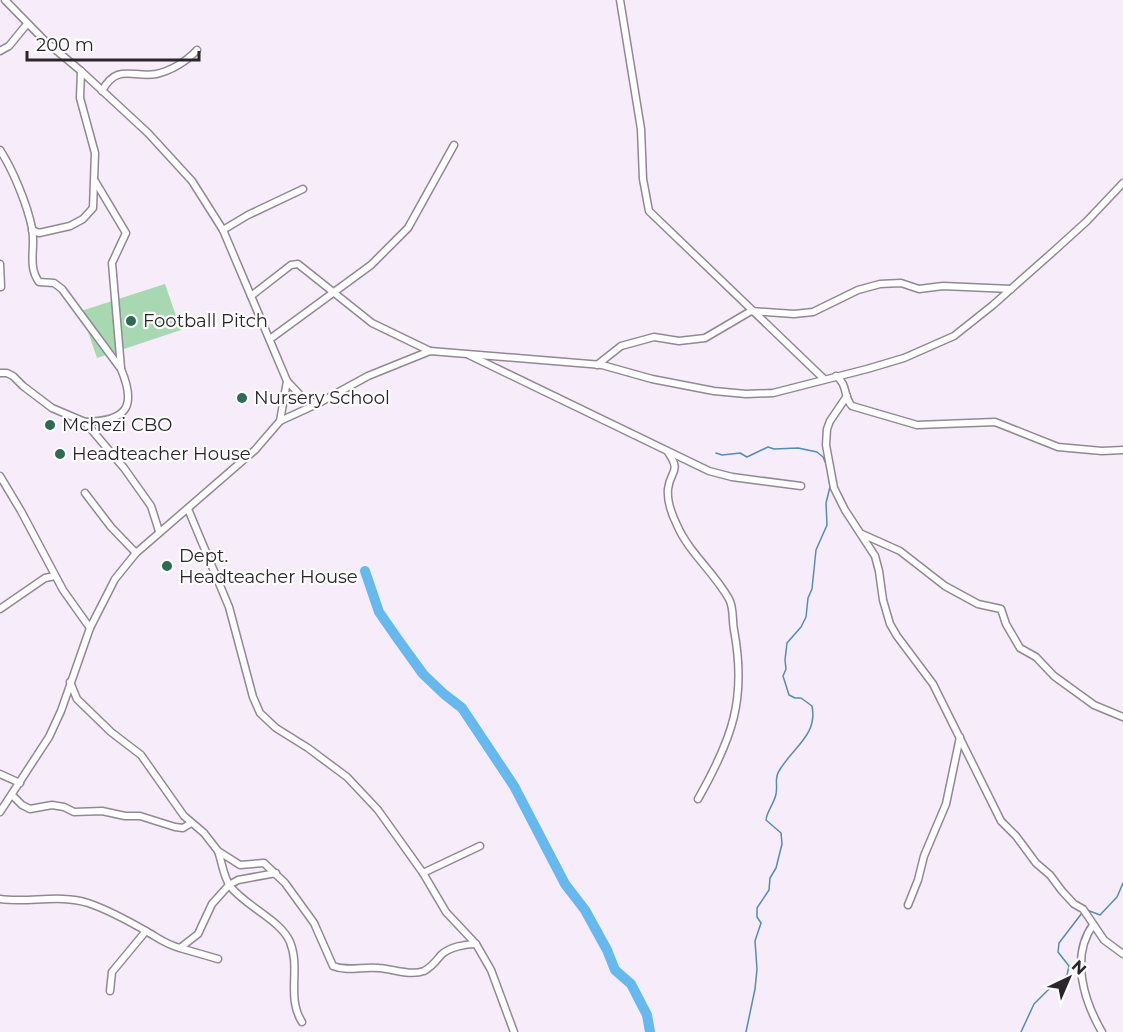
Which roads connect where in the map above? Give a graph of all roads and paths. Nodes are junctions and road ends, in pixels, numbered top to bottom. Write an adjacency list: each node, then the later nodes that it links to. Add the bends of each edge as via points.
1 (5, 0): 3 (street)
2 (620, 0): 20 (street, via 641,129 649,211)
3 (27, 24): 5 (street, via 14,42); 6 (street)
4 (197, 50): 7 (street, via 159,73 124,72 107,82)
5 (0, 51)
6 (81, 71): 7 (street); 10 (street, via 80,98 95,153)
7 (102, 91): 14 (street, via 184,171)
8 (454, 145): 18 (street, via 408,228 371,265)
9 (0, 150): 13 (street)
10 (93, 178): 13 (street, via 93,208 83,219 39,233); 25 (street, via 126,233 112,263)
11 (1123, 183): 17 (street)
12 (303, 189): 14 (street)
13 (32, 230): 25 (street, via 33,274 39,282 54,283 62,289)
14 (223, 230): 19 (street)
15 (0, 264): 16 (street)
16 (1, 287)
17 (1011, 289): 20 (street, via 919,289 892,282 858,290 813,312 794,315); 27 (street, via 943,342 904,358)
18 (334, 293): 19 (street, via 295,264); 21 (street); 22 (street, via 372,323)
19 (251, 296): 21 (street)
20 (751, 311): 24 (street, via 705,338 679,341 654,337 621,346); 28 (street)
21 (270, 339): 29 (street)
22 (430, 351): 23 (street); 31 (street, via 368,376)
23 (463, 352): 24 (street); 35 (street)
24 (597, 365): 28 (street, via 652,379 746,394 773,393)
25 (121, 369): 33 (street, via 130,399 127,406 116,417)
26 (0, 373): 33 (street, via 13,376 52,408)
27 (836, 376): 28 (street); 30 (street, via 845,385)
28 (824, 380)
29 (287, 381): 31 (street, via 302,397); 32 (street)
30 (847, 396): 34 (street, via 857,408 917,424 996,422 1058,447); 41 (street, via 830,421 826,445 834,488)
31 (317, 404): 32 (street)
32 (280, 421): 39 (street, via 255,450)
33 (86, 422): 40 (street, via 151,507)
34 (1123, 450)
35 (668, 452): 37 (street, via 732,477); 52 (street, via 675,471 668,497 676,523 731,602 739,663 731,731)
36 (0, 476): 43 (street)
37 (801, 486)
38 (85, 493): 42 (street)
39 (188, 509): 40 (street); 58 (street, via 229,607 260,712 276,728 357,786 402,840)
40 (159, 531): 42 (street)
41 (862, 534): 47 (street, via 900,551 945,586 978,604 1001,609 1020,648 1085,699); 48 (street, via 875,556 890,624 933,684)
42 (136, 553): 45 (street, via 115,579)
43 (55, 576): 44 (street, via 45,578); 45 (street)
44 (0, 609)
45 (90, 628): 46 (street)
46 (70, 682): 50 (street, via 49,736); 54 (street, via 82,706 141,755)
47 (1123, 717)
48 (960, 736): 61 (street, via 946,804); 62 (street, via 1000,821 1074,904 1083,909)
49 (0, 774): 50 (street)
50 (20, 783): 51 (street)
51 (12, 795): 53 (street); 54 (street, via 30,809 52,806 74,812 102,811 183,828)
52 (698, 799)
53 (0, 812)
54 (191, 823): 56 (street)
55 (480, 846): 58 (street)
56 (218, 851): 57 (street, via 242,866 264,863); 59 (street)
57 (276, 873): 59 (street); 64 (street, via 314,923 333,966 418,972 432,966 445,952)
58 (423, 873): 64 (street, via 446,912)
59 (229, 885): 65 (street, via 212,904 198,934); 69 (street, via 289,938 295,954 295,1012)
60 (0, 899): 63 (street, via 78,900)
61 (908, 904)
62 (1093, 925): 66 (street, via 1104,940); 71 (street, via 1083,942 1081,966 1087,1000)
63 (146, 931): 65 (street, via 165,944); 68 (street, via 112,972)
64 (476, 944): 70 (street, via 491,970)
65 (180, 948): 67 (street)
66 (1123, 954)
67 (218, 959)
68 (110, 991)
69 (302, 1022)
70 (514, 1032)
71 (1102, 1032)

